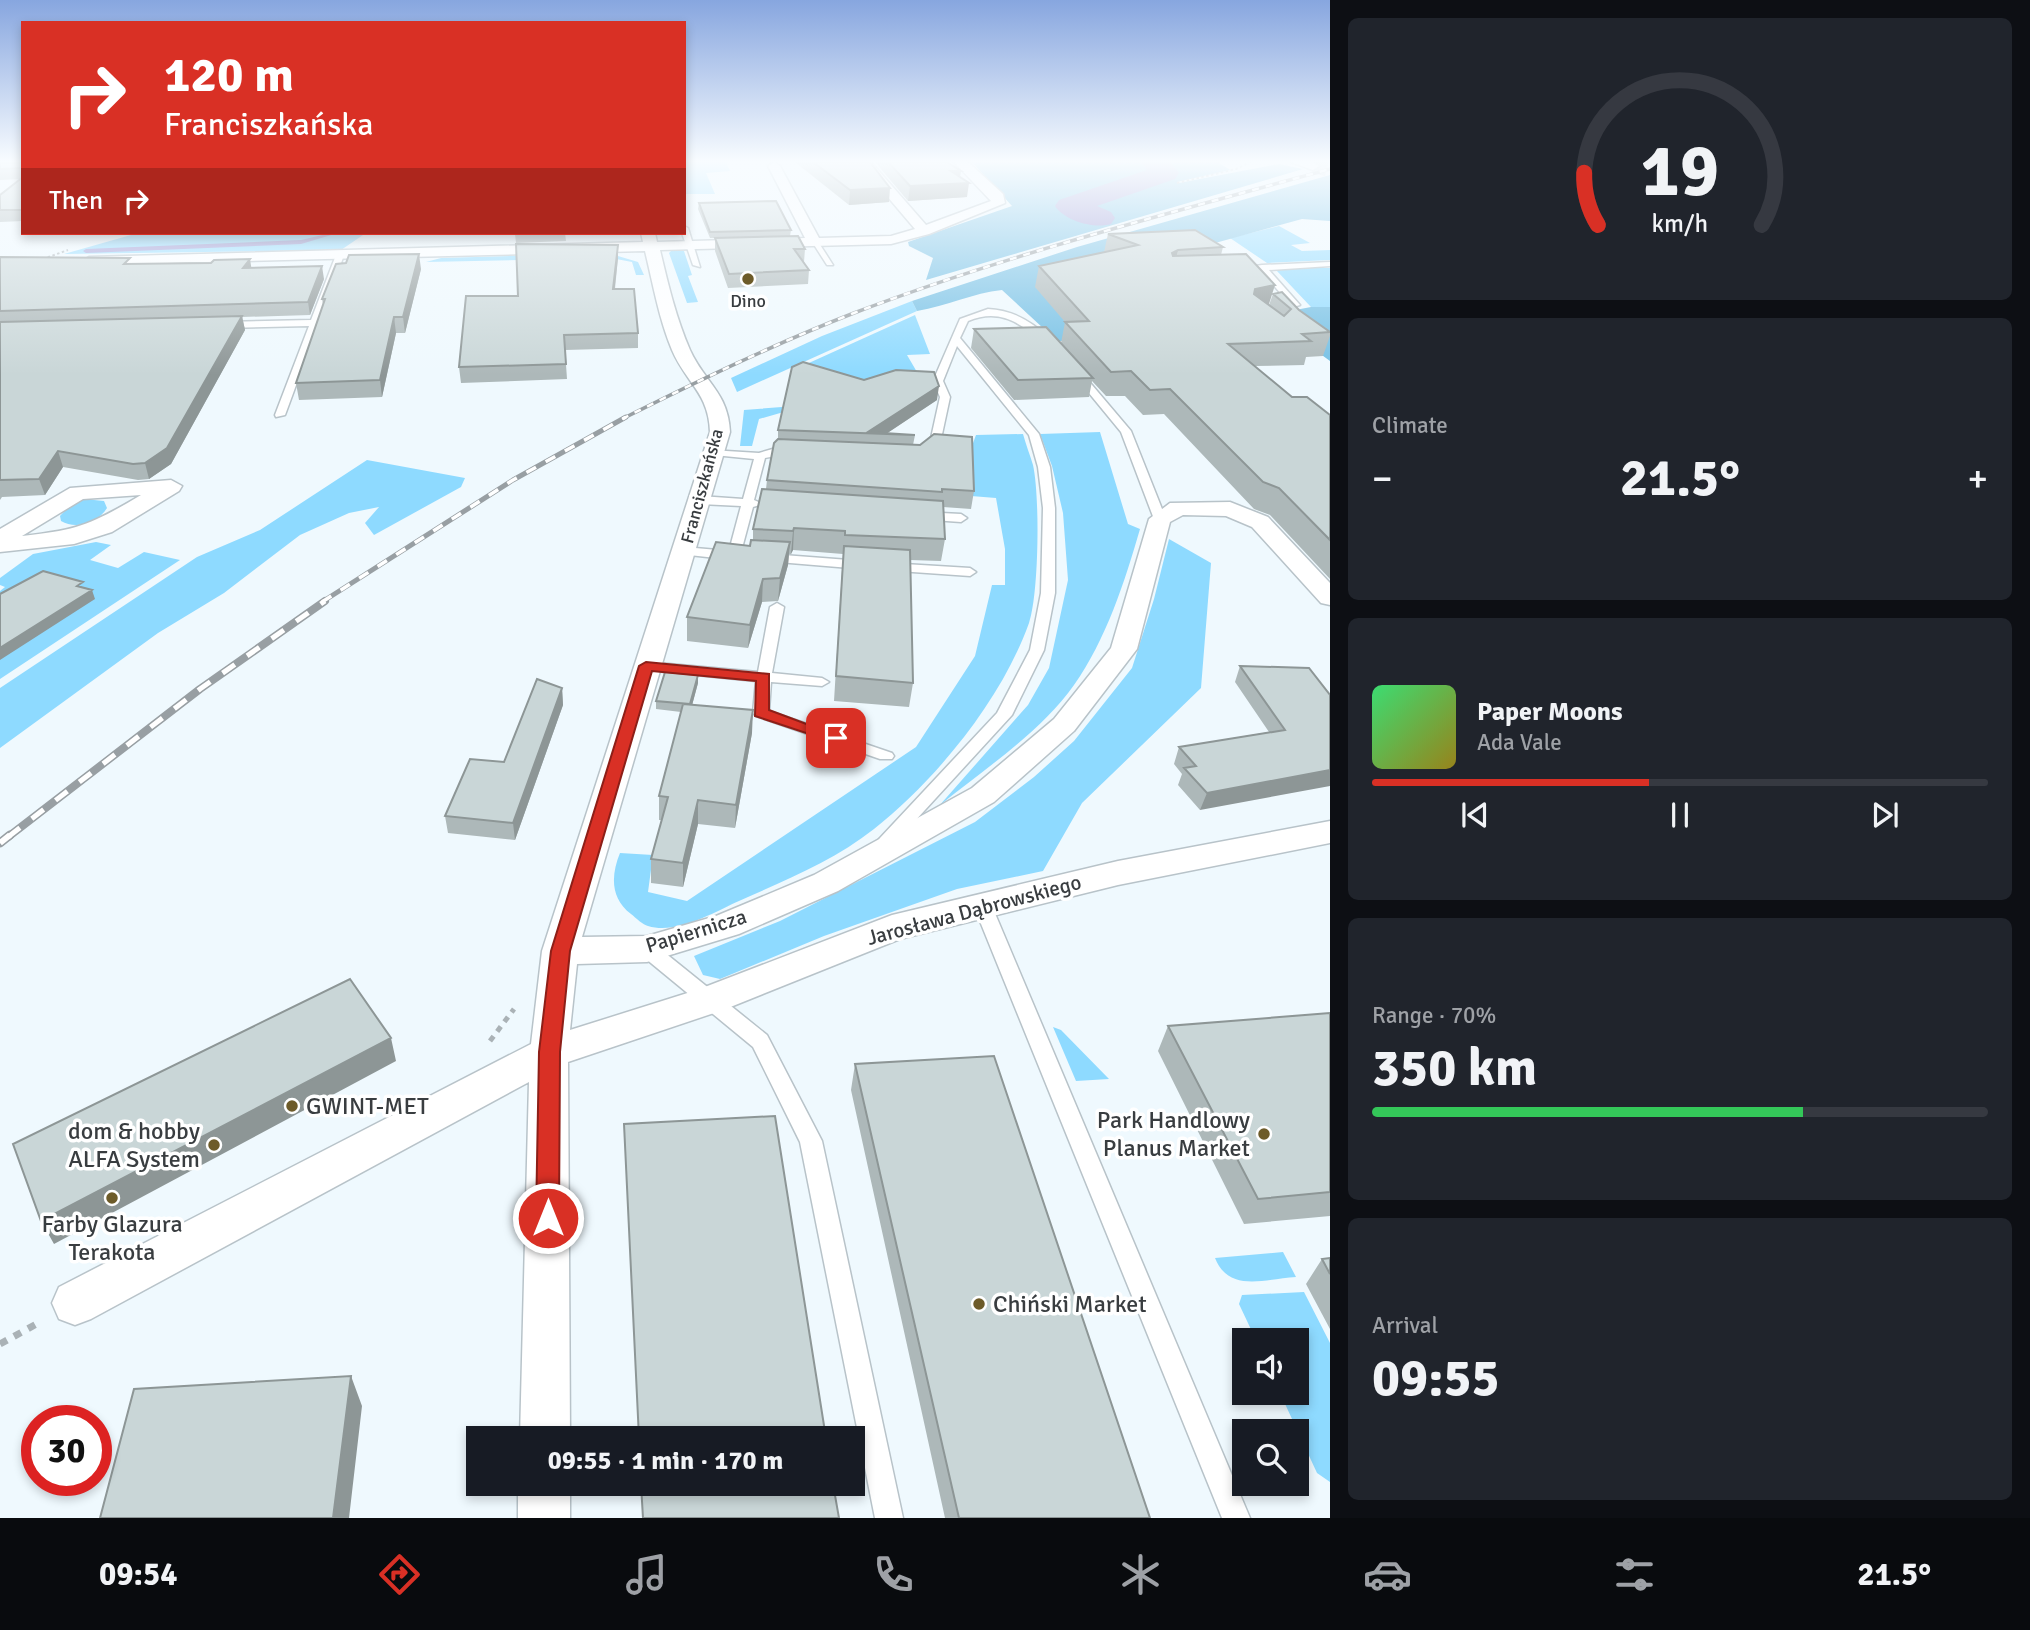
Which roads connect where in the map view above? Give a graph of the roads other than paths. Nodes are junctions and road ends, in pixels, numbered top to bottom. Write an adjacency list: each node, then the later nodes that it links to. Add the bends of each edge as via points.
1 (809, 233): 5 (street)
2 (917, 233): 5 (street, via 891,240)
3 (686, 234): 6 (lane)
4 (650, 240): 6 (street); 7 (street); 21 (street, Franciszkańska, via 683,354 714,396 720,412)
5 (814, 242): 6 (street); 9 (lane)
6 (690, 246): 11 (lane)
7 (340, 255): 8 (street); 15 (lane)
8 (70, 261)
9 (830, 263)
10 (1330, 264): 12 (lane)
11 (696, 265)
12 (1262, 267): 13 (lane); 14 (lane, via 1296,305)
13 (1230, 270)
14 (1264, 312)
15 (313, 323): 16 (lane); 20 (lane)
16 (218, 325)
17 (956, 339): 18 (lane, via 964,319 977,312 1000,311 1020,318); 24 (lane, via 938,381 945,397 936,439); 43 (lane, via 1034,434 1044,467 1049,508 1048,593 1037,650 1004,715 935,793 883,845)
18 (1058, 350)
19 (1066, 360): 30 (lane, via 1126,431)
20 (280, 415)
21 (714, 452): 23 (lane); 25 (street, Franciszkańska)
22 (803, 453): 23 (lane)
23 (761, 456): 26 (lane)
24 (914, 458)
25 (700, 500): 26 (lane); 33 (street, Franciszkańska)
26 (748, 503): 27 (lane); 34 (lane)
27 (774, 505)
28 (908, 515): 29 (lane)
29 (961, 518)
30 (1160, 519): 36 (street, via 1178,508 1230,509 1260,522); 43 (street, Papiernicza, via 1124,649 1064,725 983,794)
31 (0, 539): 32 (street, via 78,493 171,486 104,527 74,537)
32 (0, 545)
33 (684, 551): 34 (lane); 38 (street, Franciszkańska)
34 (734, 556): 35 (lane)
35 (970, 572)
36 (1330, 598)
37 (777, 607): 39 (lane)
38 (646, 666): 39 (lane); 46 (street, Franciszkańska)
39 (764, 677): 40 (lane); 41 (lane, via 761,713)
40 (822, 682)
41 (886, 755)
42 (1330, 832): 44 (street, Jarosława Dąbrowskiego)
43 (825, 883): 45 (street, Papiernicza, via 727,925)
44 (982, 904): 47 (street, Jarosława Dąbrowskiego, via 892,928); 54 (lane)
45 (647, 949): 46 (street, Papiernicza); 47 (lane)
46 (560, 951): 48 (street, Franciszkańska)
47 (710, 1000): 48 (street, Jarosława Dąbrowskiego); 53 (lane, via 760,1041 811,1141)
48 (550, 1052): 49 (street, Jarosława Dąbrowskiego); 50 (street, Franciszkańska)
49 (75, 1303)
50 (545, 1426)
51 (544, 1496): 52 (street)
52 (544, 1518)
53 (888, 1518)
54 (1236, 1518)

